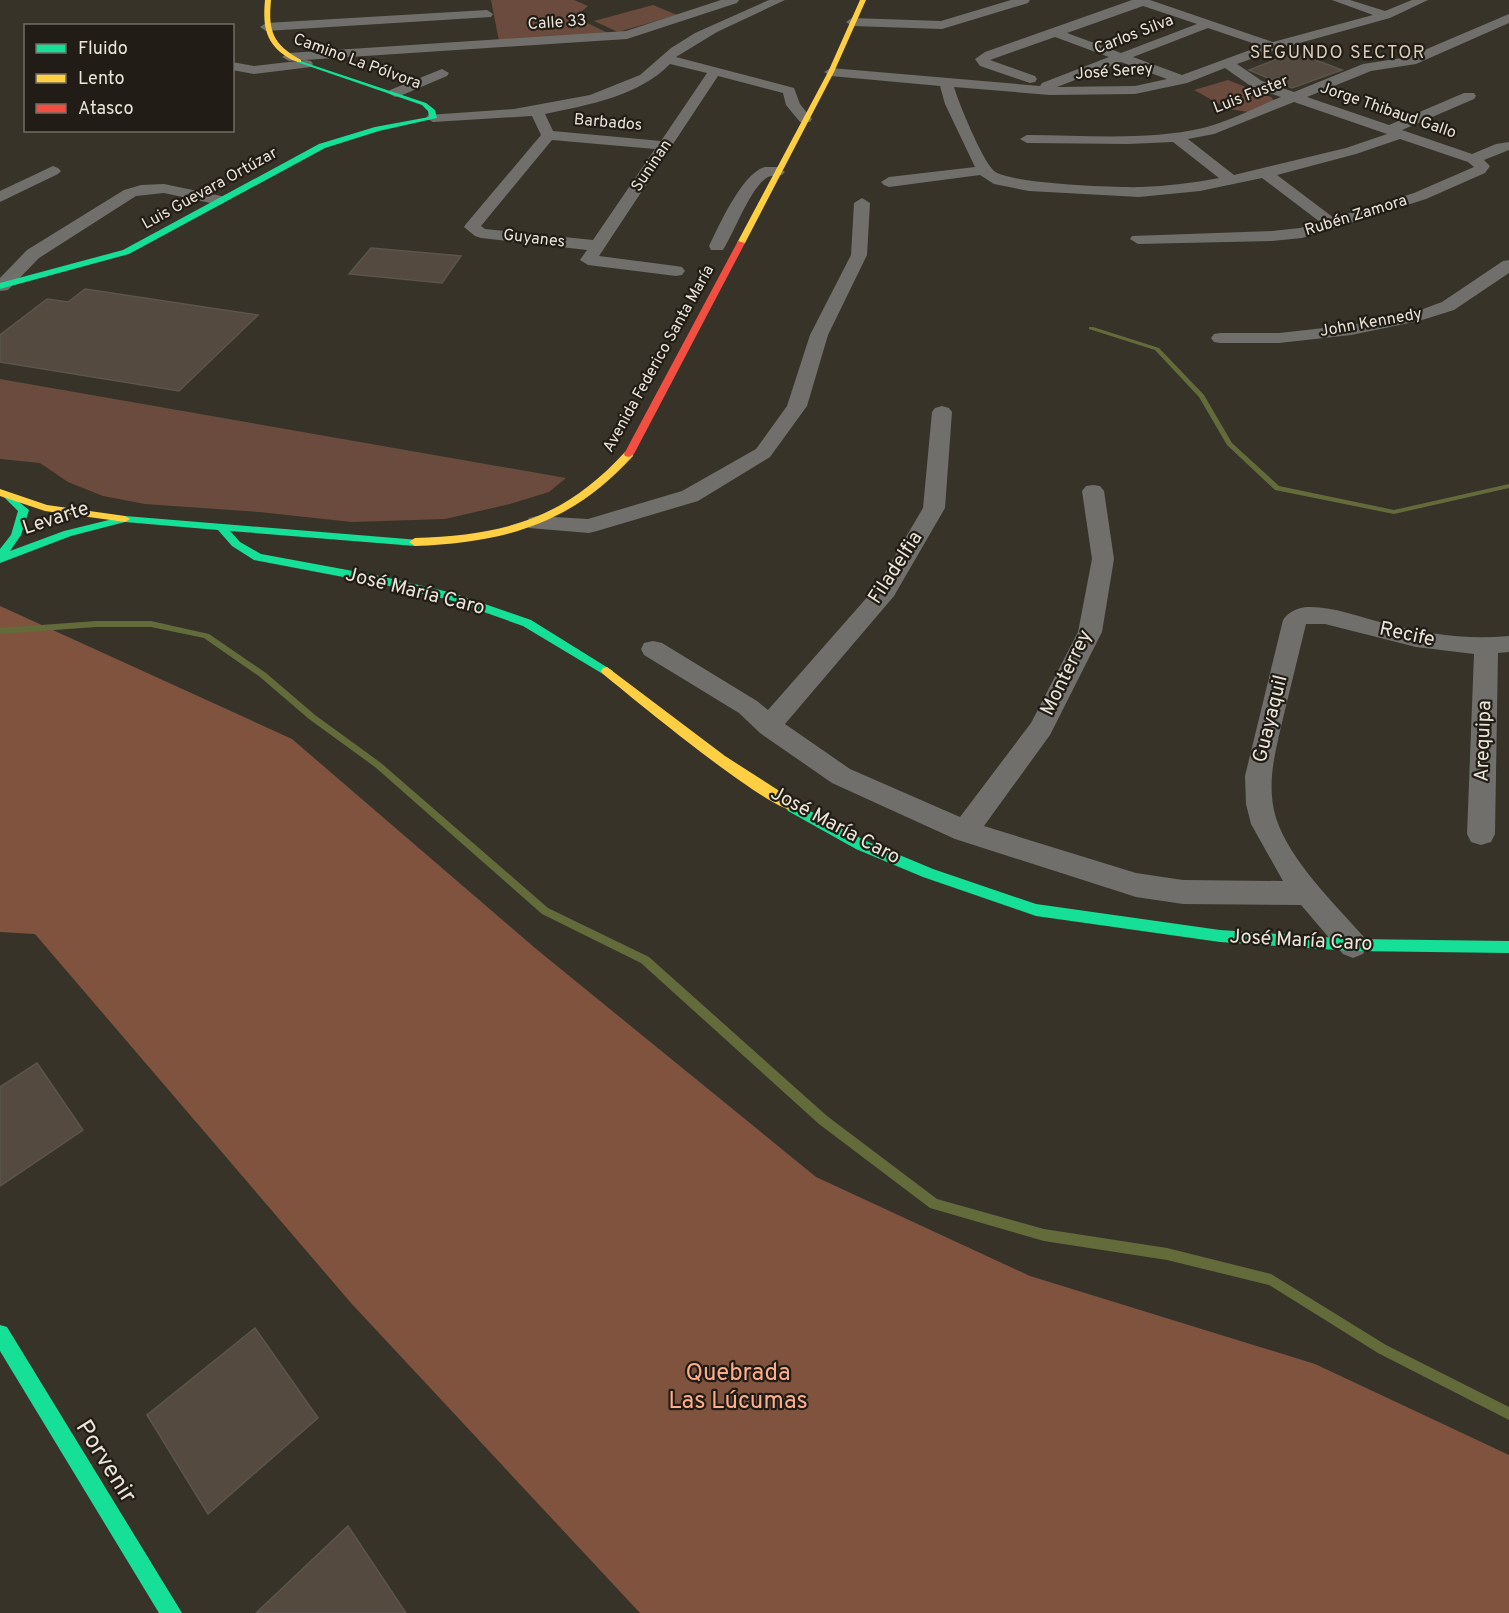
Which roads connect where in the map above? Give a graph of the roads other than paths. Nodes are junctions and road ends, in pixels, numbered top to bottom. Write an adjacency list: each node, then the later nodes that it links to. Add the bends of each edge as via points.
1 (268, 0): 18 (street)
2 (733, 0): 21 (street, Calle 33, via 627,35 489,44)
3 (779, 0): 27 (street, via 704,34)
4 (862, 0): 15 (street, Avenida Federico Santa María)
5 (1024, 0): 10 (street)
6 (1186, 0): 11 (street)
7 (1338, 0): 13 (street)
8 (1422, 0): 13 (street, José Serey)
9 (1140, 1): 11 (street); 20 (street)
10 (1004, 2): 17 (street)
11 (1162, 9): 16 (street)
12 (487, 14): 21 (street)
13 (1386, 15): 23 (street, José Serey)
14 (1509, 18): 39 (street, Luis Fuster, via 1411,61 1368,67)
15 (852, 22): 17 (street); 32 (street, Avenida Federico Santa María)
16 (1208, 24): 23 (street); 26 (street, Carlos Silva)
17 (942, 26): 19 (street)
18 (267, 27): 21 (street); 25 (street, Camino La Pólvora, via 283,53)
19 (963, 33)
20 (1056, 33): 24 (street); 26 (street)
21 (400, 35): 25 (street)
22 (985, 41): 24 (street)
23 (1273, 46): 29 (street, José Serey)
24 (1007, 49): 36 (street, via 982,59)
25 (290, 57): 28 (street, Camino La Pólvora)
26 (1120, 58): 34 (street); 36 (street, Carlos Silva)
27 (667, 59): 31 (street); 40 (street, via 647,77 622,88 581,102)
28 (306, 64): 30 (street, via 254,70); 37 (street, Camino La Pólvora)
29 (1228, 64): 34 (street, José Serey); 39 (street, Jorge Thibaud Gallo, via 1257,84)
30 (234, 66)
31 (715, 71): 42 (street, via 789,91 793,105); 47 (street, Suninan)
32 (831, 72): 35 (street, José Serey); 42 (street, Avenida Federico Santa María)
33 (442, 73): 37 (street)
34 (1182, 80): 36 (street, José Serey, via 1135,90 1086,92)
35 (946, 81): 36 (street, José Serey); 50 (street, via 952,104)
36 (1043, 88)
37 (395, 93): 41 (street, Camino La Pólvora, via 424,104)
38 (1469, 96): 43 (street)
39 (1295, 98): 43 (street, Jorge Thibaud Gallo); 45 (street, Luis Fuster, via 1209,131)
40 (536, 110): 41 (street, via 486,117); 44 (street)
41 (433, 118): 57 (street, Luis Guevara Ortúzar, via 322,146)
42 (805, 119): 52 (street, Avenida Federico Santa María)
43 (1394, 132): 49 (street, Jorge Thibaud Gallo); 53 (street, via 1351,152)
44 (548, 135): 47 (street, Barbados); 62 (street, Guyanes, via 472,227 481,233)
45 (1176, 137): 46 (street, Luis Fuster); 54 (street)
46 (1027, 139)
47 (665, 146): 62 (street, Suninan)
48 (1509, 146): 49 (street)
49 (1473, 159): 59 (street, Rubén Zamora, via 1482,166 1480,170 1457,181)
50 (985, 170): 54 (street, via 999,181 1029,186 1139,192); 55 (street)
51 (53, 171): 56 (street)
52 (777, 172): 61 (street, via 765,172 754,182); 71 (street, Avenida Federico Santa María, via 629,455 605,482 577,503)
53 (1265, 173): 54 (street); 59 (street)
54 (1230, 179)
55 (889, 182)
56 (0, 197)
57 (220, 200): 65 (street, Luis Guevara Ortúzar, via 126,252); 65 (street, via 158,187 141,188 33,254)
58 (862, 203): 71 (street, via 859,255 819,335 797,406 764,453 690,496 589,526)
59 (1332, 224): 60 (street, Rubén Zamora, via 1272,236)
60 (1138, 239)
61 (717, 246)
62 (593, 253): 64 (street, Guyanes)
63 (1509, 265): 66 (street, John Kennedy, via 1449,306 1419,316 1351,330 1279,338)
64 (676, 271)
65 (1, 286)
66 (1220, 338)
67 (942, 412): 77 (street, Filadelfia, via 934,508 886,591)
68 (1093, 491): 78 (street, Monterrey, via 1103,559 1090,632 1041,728)
69 (5, 495): 70 (street, via 75,514); 73 (street, via 24,510 18,535)
70 (125, 519): 72 (street, Avenida Federico Santa María); 73 (street, Levarte, via 68,533)
71 (537, 523): 72 (street, Avenida Federico Santa María, via 488,536 441,542)
72 (222, 528): 81 (street, José María Caro, via 236,544 258,557 453,597 526,623 607,671 772,795 861,845 928,873 1036,910 1220,936)
73 (0, 558)
74 (1305, 615): 75 (street, Recife, via 1325,616 1425,640); 80 (street, Guayaquil, via 1295,620 1258,769 1258,786 1265,823 1284,860)
75 (1498, 645): 79 (street, Arequipa)
76 (653, 649): 77 (street, via 748,707)
77 (770, 726): 78 (street, via 841,776)
78 (965, 831): 80 (street, via 1136,885 1182,892)
79 (1481, 834)
80 (1308, 893): 81 (street, Guayaquil)
81 (1353, 945): 82 (street, José María Caro)
82 (1509, 947)
83 (0, 1334): 84 (street, Porvenir)
84 (171, 1613)

